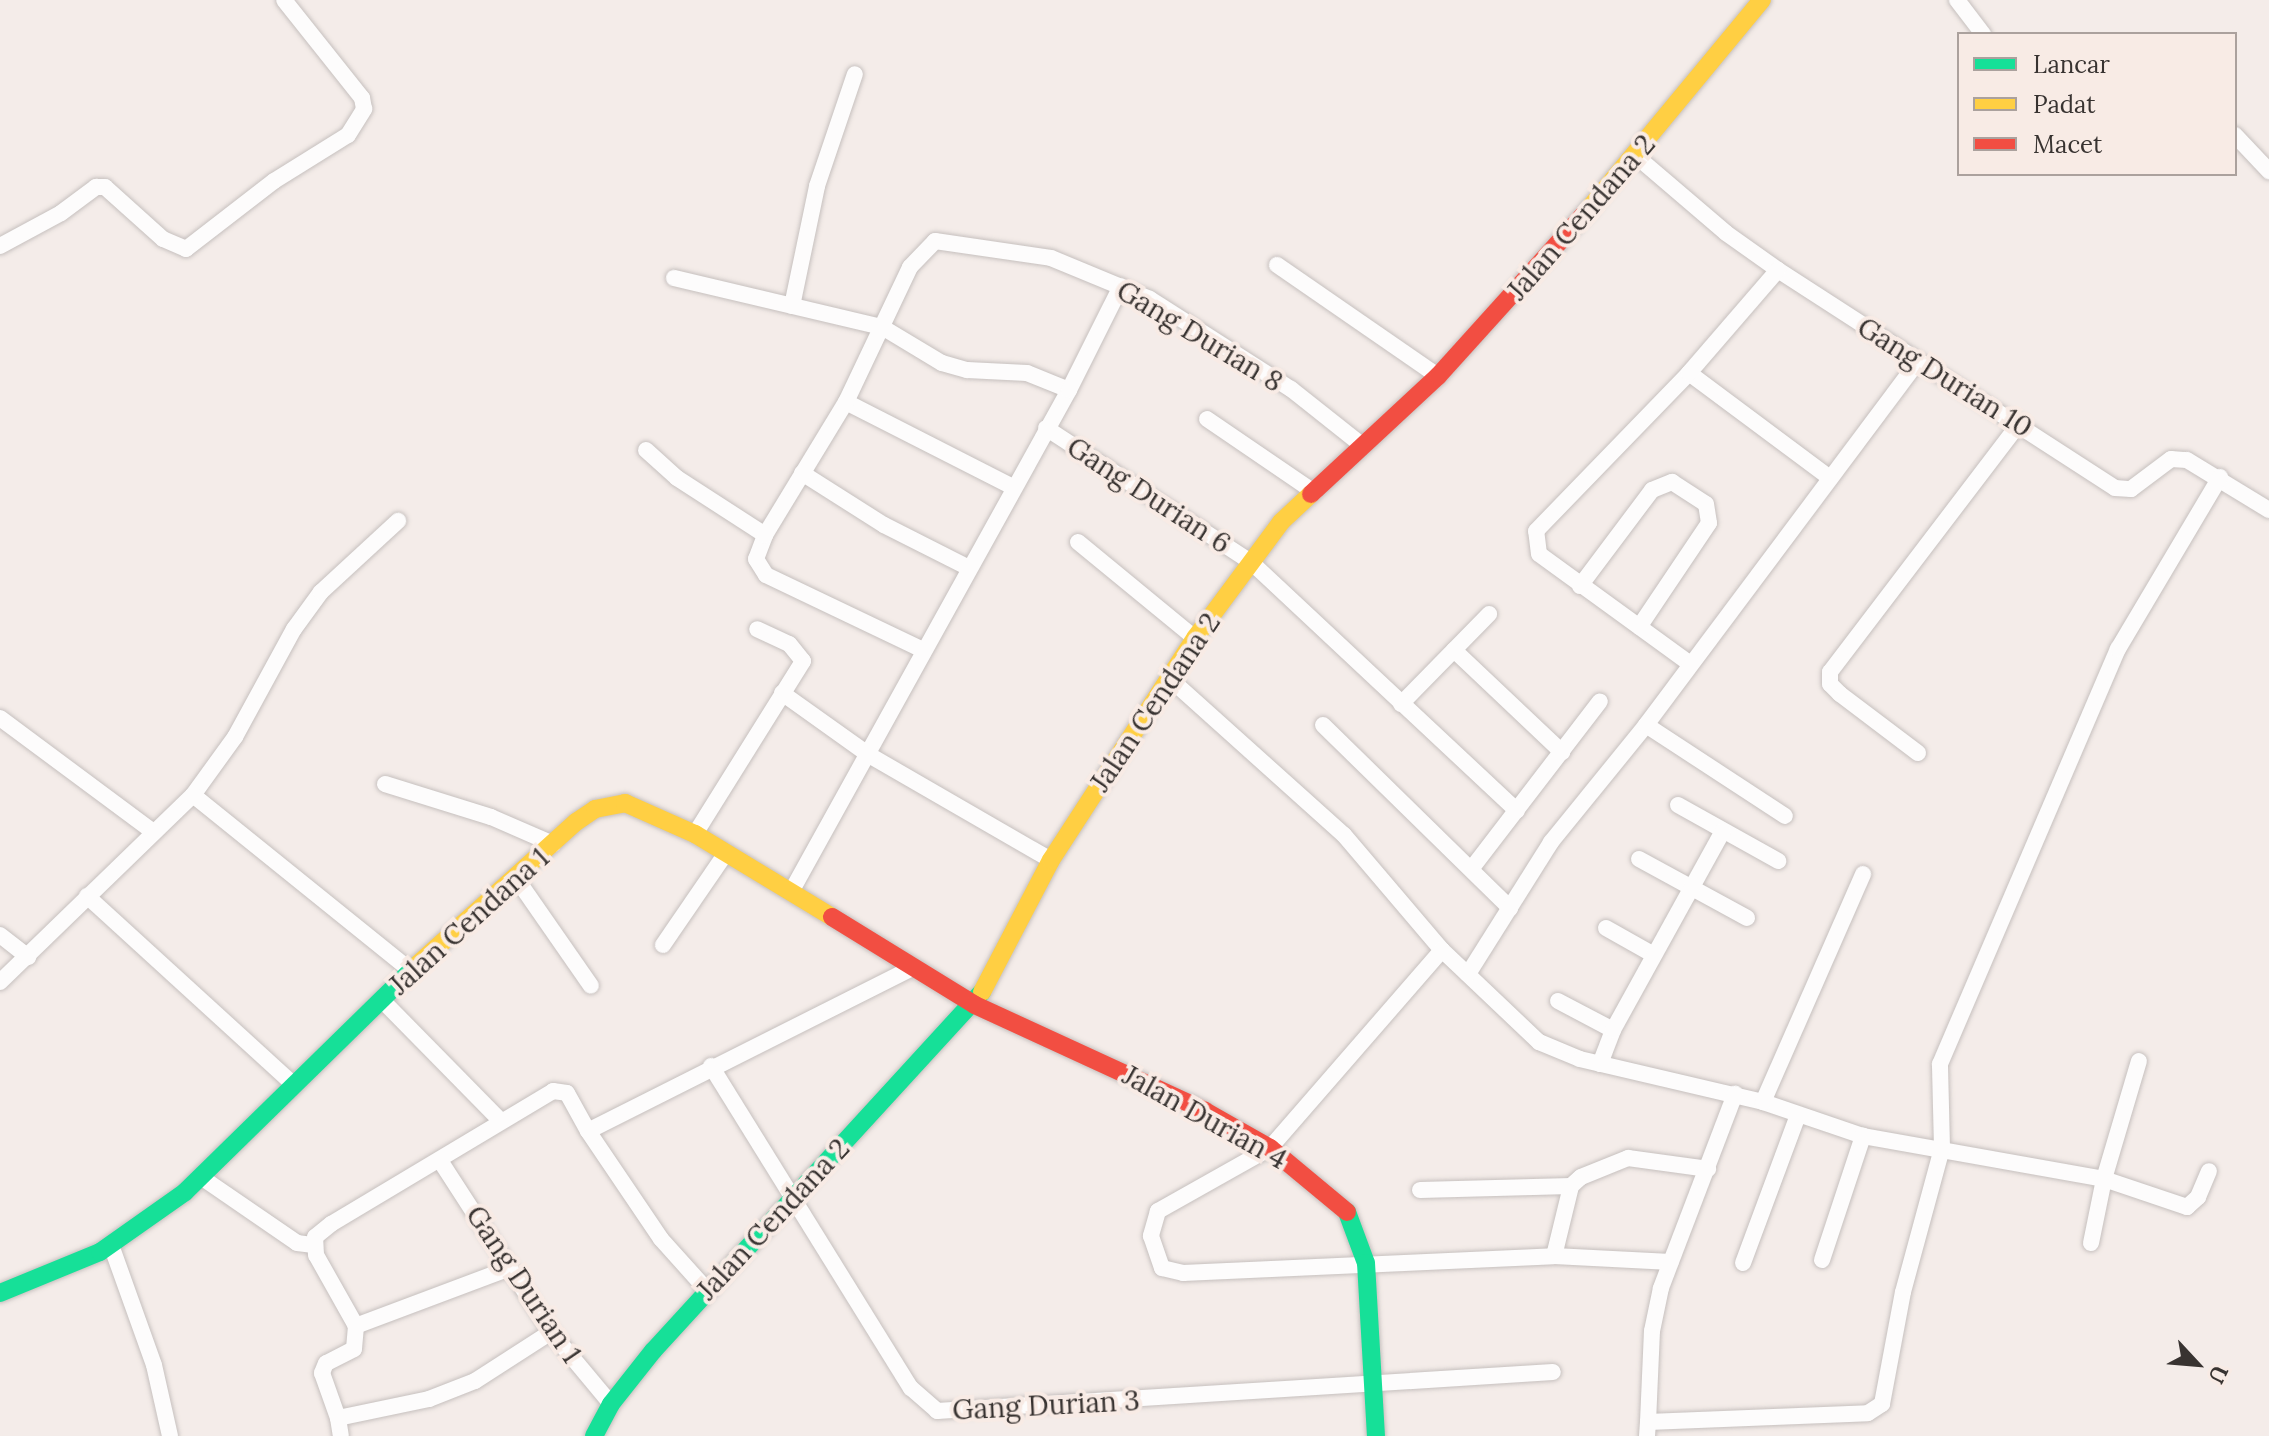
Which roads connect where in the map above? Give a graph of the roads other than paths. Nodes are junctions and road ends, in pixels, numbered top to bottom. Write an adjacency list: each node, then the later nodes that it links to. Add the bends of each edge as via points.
1 (284, 0): 9 (street, via 362,98 364,109 348,135 274,181 186,249 163,239 105,187 96,187)
2 (1762, 0): 7 (street, Jalan Cendana 2)
3 (1957, 0): 4 (street)
4 (1981, 32)
5 (855, 74): 14 (street, via 817,186)
6 (2237, 137): 8 (street)
7 (1636, 156): 11 (street, Gang Durian 10); 18 (street, Jalan Cendana 2)
8 (2269, 171)
9 (0, 246)
10 (1277, 265): 18 (street)
11 (1778, 270): 16 (street, Gang Durian 10); 17 (street)
12 (674, 278): 14 (street)
13 (1121, 286): 15 (street, Gang Durian 8, via 1051,258 935,241 910,267); 19 (street); 24 (street, Gang Durian 8, via 1291,389)
14 (792, 306): 15 (street)
15 (882, 327): 19 (street, via 942,363 967,370 1027,373); 20 (street)
16 (1918, 361): 22 (street, Gang Durian 10); 28 (street)
17 (1689, 373): 28 (street); 37 (street, via 1536,531 1539,554)
18 (1438, 376): 24 (street, Jalan Cendana 2)
19 (1069, 390): 23 (street)
20 (846, 402): 26 (street); 29 (street)
21 (1207, 419): 30 (street)
22 (2020, 423): 27 (street, Gang Durian 10, via 2115,488 2131,489 2171,459 2187,460); 53 (street, via 1830,672 1830,684 1840,694)
23 (1046, 428): 29 (street); 35 (street, Gang Durian 6)
24 (1363, 446): 30 (street, Jalan Cendana 2)
25 (646, 450): 33 (street, via 677,478)
26 (802, 473): 33 (street); 36 (street, via 884,525)
27 (2220, 477): 31 (street, Gang Durian 10); 102 (street, via 2118,649 1940,1064)
28 (1830, 478): 44 (street)
29 (1013, 487): 36 (street)
30 (1314, 492): 35 (street, Jalan Cendana 2, via 1281,522)
31 (2268, 508)
32 (398, 521): 56 (street, via 321,592 294,629 235,737)
33 (765, 535): 42 (street, via 756,559 766,575)
34 (1078, 542): 41 (street)
35 (1251, 562): 41 (street, Jalan Cendana 2); 48 (street, Gang Durian 6)
36 (969, 568): 42 (street)
37 (1580, 586): 39 (street); 39 (street, via 1652,490 1672,482 1706,504 1709,523)
38 (1489, 614): 43 (street)
39 (1639, 627): 44 (street)
40 (757, 629): 46 (street, via 801,652 803,661)
41 (1195, 638): 45 (street, Jalan Cendana 2)
42 (923, 650): 54 (street)
43 (1454, 650): 48 (street); 52 (street)
44 (1689, 663): 51 (street)
45 (1169, 678): 66 (street, Jalan Cendana 2); 79 (street, via 1344,835)
46 (782, 693): 54 (street); 62 (street)
47 (1600, 701): 52 (street)
48 (1401, 704): 58 (street, Gang Durian 6)
49 (0, 718): 60 (street)
50 (1323, 725): 68 (street)
51 (1646, 725): 59 (street); 74 (street, via 1551,842)
52 (1562, 752): 58 (street)
53 (1918, 753)
54 (869, 755): 66 (street); 72 (street)
55 (385, 784): 63 (street, via 491,817)
56 (193, 795): 60 (street); 83 (street)
57 (1678, 805): 61 (street)
58 (1517, 811): 68 (street)
59 (1785, 816)
60 (151, 830): 73 (street)
61 (1723, 831): 67 (street); 71 (street)
62 (695, 834): 63 (street, Jalan Cendana 1, via 625,803 613,803 595,809); 64 (street, Jalan Cendana 1)
63 (553, 844): 70 (street, Jalan Cendana 1)
64 (726, 853): 72 (street, Jalan Cendana 1); 78 (street)
65 (1639, 859): 71 (street)
66 (1051, 860): 89 (street, Jalan Cendana 2)
67 (1778, 861)
68 (1472, 868): 74 (street)
69 (1863, 874): 96 (street)
70 (516, 878): 83 (street, Jalan Cendana 1); 86 (street)
71 (1694, 887): 75 (street); 80 (street)
72 (791, 892): 82 (street, Jalan Cendana 1)
73 (87, 896): 81 (street); 94 (street)
74 (1510, 908): 84 (street)
75 (1747, 918)
76 (1606, 928): 80 (street)
77 (0, 935): 81 (street)
78 (663, 945)
79 (1442, 950): 84 (street); 101 (street)
80 (1654, 955): 90 (street)
81 (28, 957): 85 (street)
82 (914, 967): 89 (street, Jalan Cendana 1); 93 (street)
83 (411, 971): 87 (street, Jalan Cendana 1)
84 (1468, 974): 92 (street, via 1539,1042)
85 (0, 982)
86 (591, 986)
87 (382, 1000): 94 (street, Jalan Cendana 1); 98 (street)
88 (1558, 1001): 90 (street)
89 (975, 1005): 101 (street, Jalan Durian 4, via 1165,1089); 110 (street, Jalan Cendana 2)
90 (1613, 1030): 92 (street)
91 (2139, 1061): 107 (street)
92 (1600, 1064): 95 (street)
93 (711, 1066): 99 (street); 110 (street, Gang Durian 3)
94 (294, 1085): 106 (street, Jalan Cendana 1)
95 (1735, 1094): 96 (street); 104 (street)
96 (1763, 1102): 97 (street)
97 (1798, 1115): 100 (street); 118 (street)
98 (500, 1120): 99 (street, via 560,1089); 103 (street)
99 (588, 1131): 120 (street, via 661,1239)
100 (1863, 1136): 102 (street); 115 (street)
101 (1270, 1148): 117 (street, Jalan Durian 4, via 1351,1216); 117 (street, via 1158,1211 1151,1236 1162,1268 1183,1273)
102 (1942, 1148): 107 (street); 128 (street, via 1903,1292 1886,1393 1876,1409)
103 (441, 1162): 113 (street, via 331,1224 315,1237); 119 (street, Gang Durian 1)
104 (1708, 1169): 108 (street, via 1628,1158); 116 (street)
105 (2209, 1171): 107 (street, via 2198,1197 2187,1207)
106 (201, 1177): 112 (street, Jalan Cendana 1); 113 (street, via 297,1243)
107 (2104, 1179): 111 (street)
108 (1571, 1186): 109 (street); 114 (street)
109 (1420, 1190)
110 (790, 1198): 120 (street, Jalan Cendana 2); 125 (street, Gang Durian 3, via 911,1388 937,1411)
111 (2091, 1243)
112 (111, 1245): 121 (street, Jalan Cendana 1); 129 (street, via 154,1365)
113 (314, 1245): 122 (street)
114 (1554, 1256): 116 (street); 117 (street)
115 (1822, 1260)
116 (1671, 1262): 128 (street, via 1652,1331)
117 (1366, 1263): 125 (street, Jalan Durian 4)
118 (1743, 1263)
119 (510, 1268): 122 (street); 123 (street, Gang Durian 1)
120 (707, 1290): 126 (street, Jalan Cendana 2)
121 (0, 1293)
122 (356, 1326): 127 (street, via 354,1349 326,1363 322,1373)
123 (551, 1332): 126 (street, Gang Durian 1); 127 (street, via 475,1381 429,1399)
124 (1553, 1372): 125 (street, Gang Durian 3)
125 (1376, 1384): 132 (street, Jalan Durian 4)
126 (611, 1404): 131 (street, Jalan Cendana 2)
127 (338, 1418): 130 (street)
128 (1648, 1429)
129 (170, 1436)
130 (341, 1436)
131 (594, 1436)
132 (1376, 1436)

